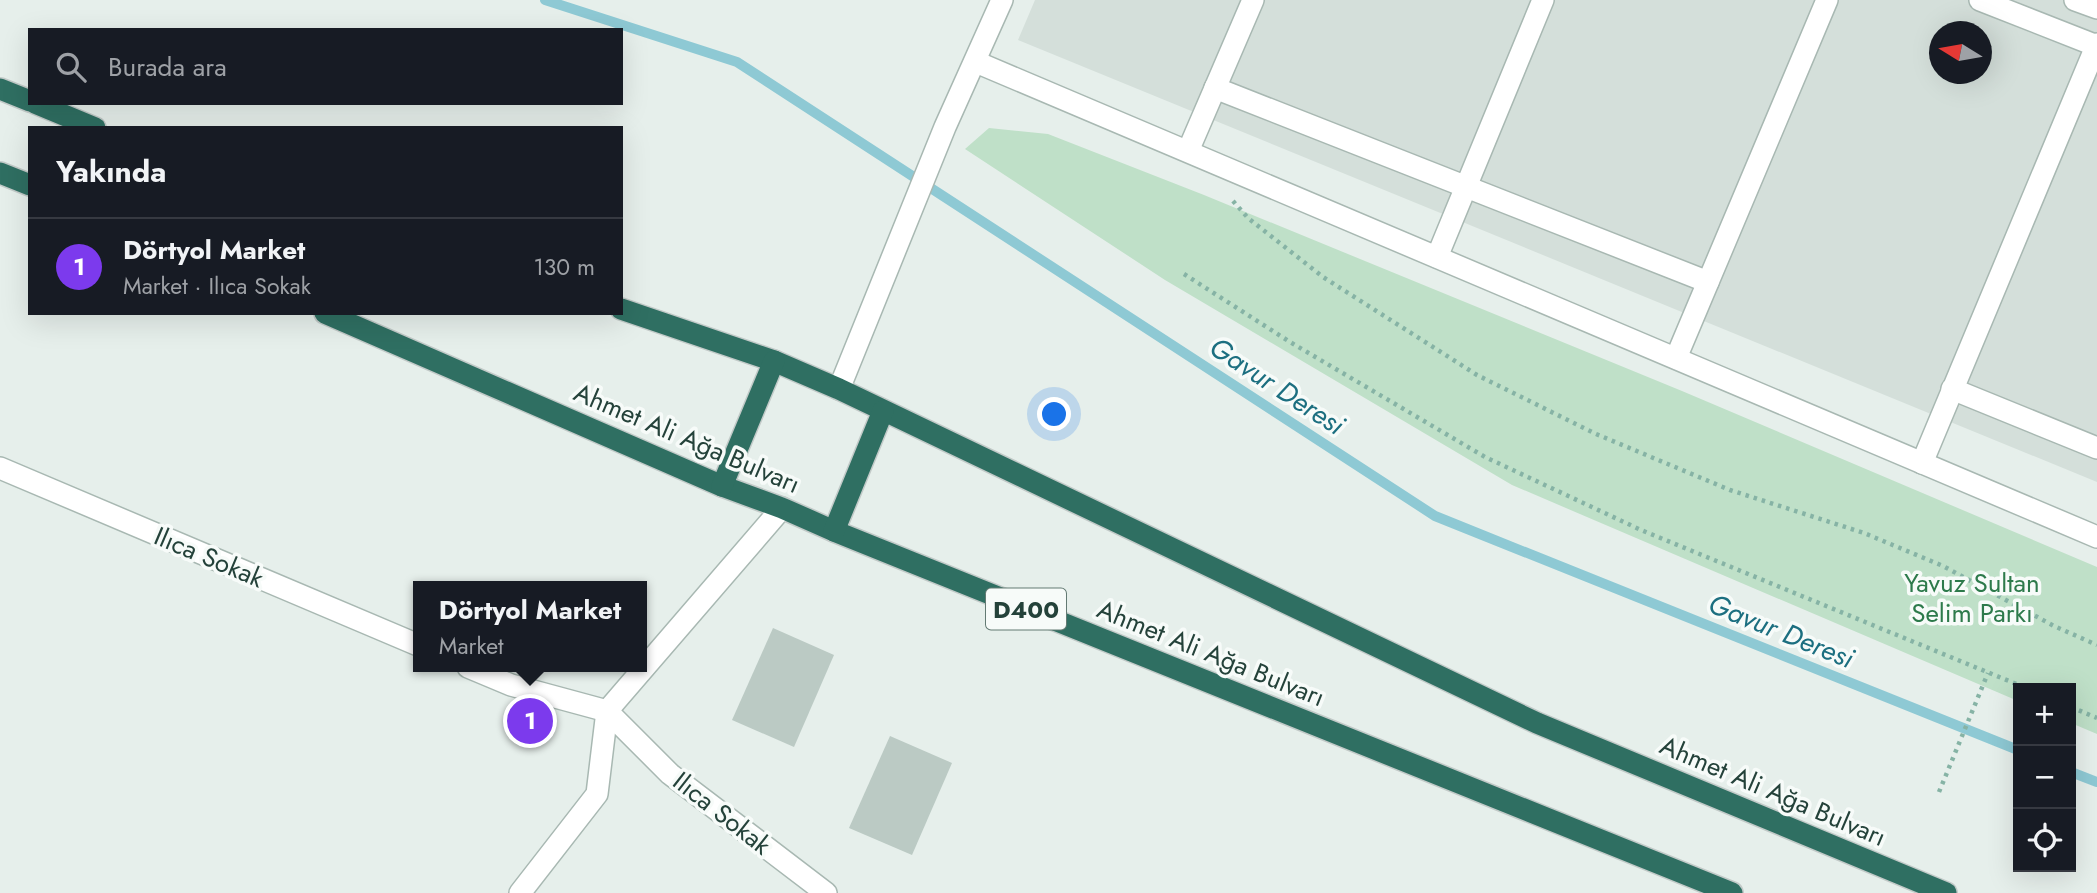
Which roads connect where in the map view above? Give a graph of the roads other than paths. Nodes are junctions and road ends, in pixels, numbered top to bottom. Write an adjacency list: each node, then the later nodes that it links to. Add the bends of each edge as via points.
1 (1002, 0): 9 (street)
2 (1253, 0): 10 (street)
3 (1543, 0): 18 (street)
4 (1827, 0): 20 (street)
5 (1980, 0): 8 (street)
6 (2076, 0): 7 (street)
7 (2097, 8)
8 (2097, 45): 26 (street)
9 (976, 62): 15 (street); 25 (street)
10 (1215, 88): 15 (street); 18 (street)
11 (0, 89): 12 (highway)
12 (28, 100)
13 (40, 105): 14 (highway)
14 (90, 126)
15 (1188, 151): 19 (street)
16 (0, 173): 17 (highway)
17 (28, 184)
18 (1466, 186): 19 (street); 20 (street)
19 (1437, 257): 23 (street)
20 (1708, 282): 23 (street)
21 (623, 310): 24 (highway, Ahmet Ali Ağa Bulvarı)
22 (330, 315): 31 (highway, Ahmet Ali Ağa Bulvarı / D400)
23 (1676, 358): 29 (street)
24 (774, 361): 25 (highway, Ahmet Ali Ağa Bulvarı); 31 (highway)
25 (839, 389): 27 (highway, Ahmet Ali Ağa Bulvarı)
26 (1952, 389): 28 (street); 29 (street)
27 (883, 411): 33 (highway); 43 (highway, Ahmet Ali Ağa Bulvarı, via 1537,723)
28 (2097, 448)
29 (1922, 463): 34 (street)
30 (0, 468): 35 (street, Ilıca Sokak)
31 (722, 486): 32 (highway, Ahmet Ali Ağa Bulvarı / D400)
32 (782, 508): 33 (highway, Ahmet Ali Ağa Bulvarı / D400); 36 (street)
33 (834, 531): 42 (highway, Ahmet Ali Ağa Bulvarı / D400)
34 (2097, 537)
35 (413, 644)
36 (647, 665)
37 (480, 672): 39 (street, Ilıca Sokak)
38 (641, 672): 39 (street)
39 (607, 711): 40 (street, via 597,794); 41 (street, Ilıca Sokak, via 670,774)
40 (520, 893)
41 (826, 893)
42 (1732, 893)
43 (1946, 893)

